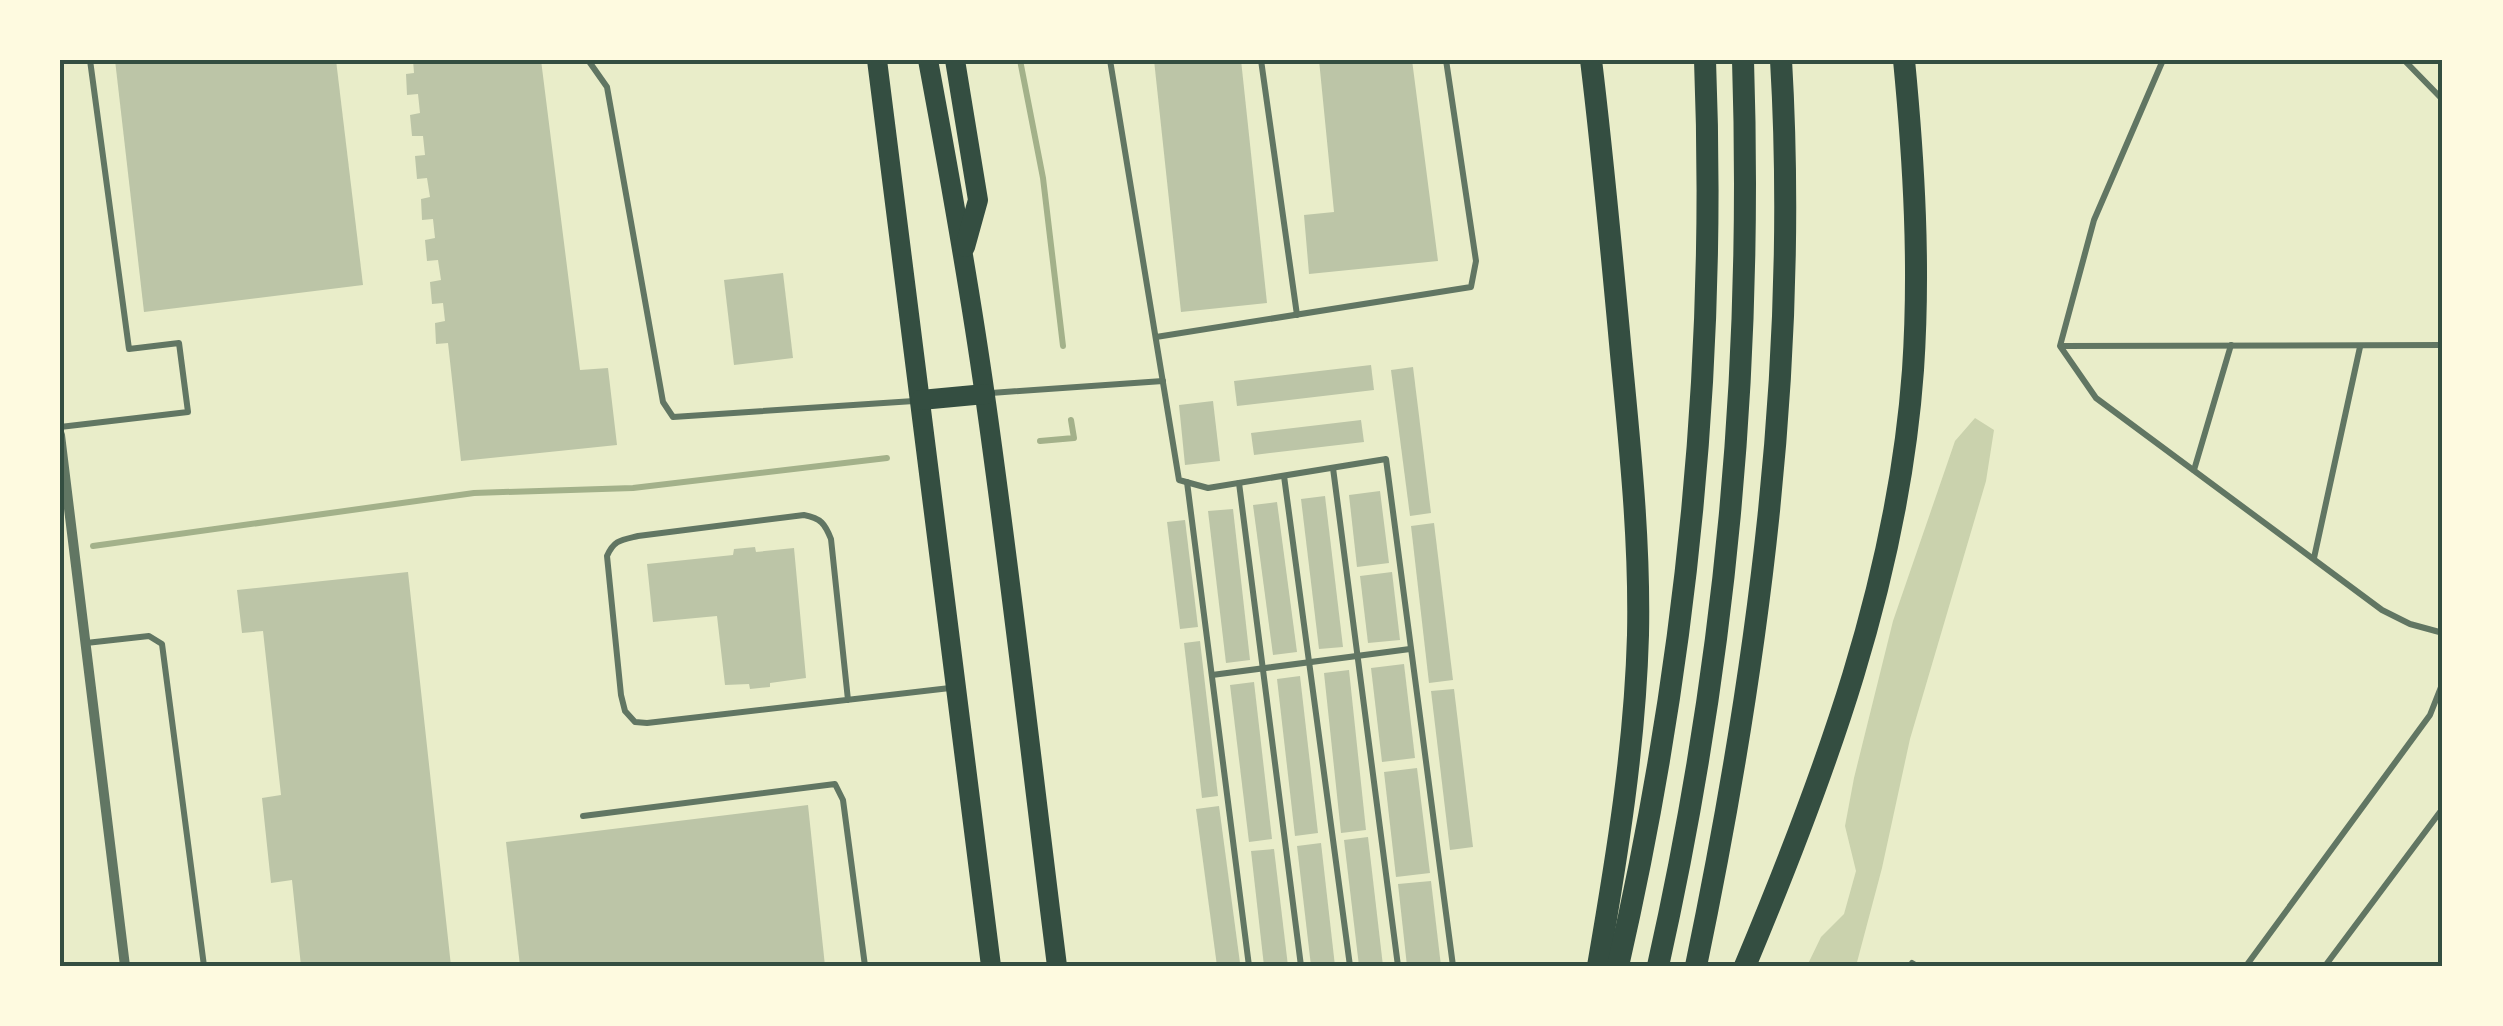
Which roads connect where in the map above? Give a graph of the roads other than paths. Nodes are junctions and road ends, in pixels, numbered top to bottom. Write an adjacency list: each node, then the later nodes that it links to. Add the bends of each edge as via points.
1 (90, 60): 27 (lane, via 129,349 180,342 188,412)
2 (588, 60): 26 (lane, via 608,87 663,402 672,417)
3 (877, 60): 26 (main road)
4 (928, 60): 17 (main road)
5 (955, 60): 17 (main road, via 978,200)
6 (1110, 60): 19 (lane)
7 (1261, 60): 18 (lane)
8 (1446, 60): 18 (lane, via 1476,261 1471,287)
9 (1591, 60): 57 (highway, via 1638,561 1628,766)
10 (1705, 60): 58 (highway, via 1706,332 1698,454 1659,766)
11 (1743, 60): 59 (highway, via 1745,289 1732,502 1707,714)
12 (1781, 60): 60 (highway, via 1782,296 1767,546 1743,721)
13 (1904, 60): 61 (highway, via 1916,314 1897,496 1854,676)
14 (2164, 60): 22 (lane, via 2094,220)
15 (2404, 60): 16 (lane)
16 (2443, 100)
17 (963, 254): 25 (main road)
18 (1297, 315): 19 (lane)
19 (1156, 337): 24 (lane)
20 (2231, 345): 22 (lane); 23 (lane); 30 (lane)
21 (2443, 345): 23 (lane)
22 (2060, 346): 30 (lane, via 2096,398)
23 (2360, 347): 34 (lane)
24 (1163, 381): 25 (lane); 32 (lane, via 1179,480)
25 (985, 394): 26 (main road); 51 (main road)
26 (920, 400): 43 (main road)
27 (60, 427)
28 (60, 435): 36 (street)
29 (1333, 468): 31 (lane); 37 (lane, via 1386,460); 38 (lane)
30 (2194, 470): 34 (lane)
31 (1284, 476): 33 (lane); 39 (lane)
32 (1187, 482): 33 (lane, via 1208,488); 41 (lane)
33 (1239, 483): 40 (lane)
34 (2314, 558): 35 (lane, via 2382,610)
35 (2443, 633)
36 (86, 643): 47 (street); 48 (lane, via 149,636 162,644)
37 (1410, 649): 38 (lane); 56 (lane)
38 (1358, 656): 39 (lane); 55 (lane)
39 (1308, 662): 40 (lane); 54 (lane)
40 (1263, 668): 41 (lane); 53 (lane)
41 (1212, 675): 52 (lane)
42 (2443, 682): 62 (lane, via 2430,715)
43 (956, 687): 44 (lane); 50 (main road)
44 (848, 700): 44 (lane, via 635,722 621,695 607,556 612,545 638,536 817,517 831,539)
45 (2443, 808): 63 (lane)
46 (583, 816): 49 (lane, via 835,784 843,800)
47 (124, 966)
48 (204, 966)
49 (865, 966)
50 (992, 966)
51 (1057, 966)
52 (1249, 966)
53 (1302, 966)
54 (1350, 966)
55 (1398, 966)
56 (1452, 966)
57 (1598, 966)
58 (1618, 966)
59 (1658, 966)
60 (1696, 966)
61 (1745, 966)
62 (2246, 966)
63 (2325, 966)

